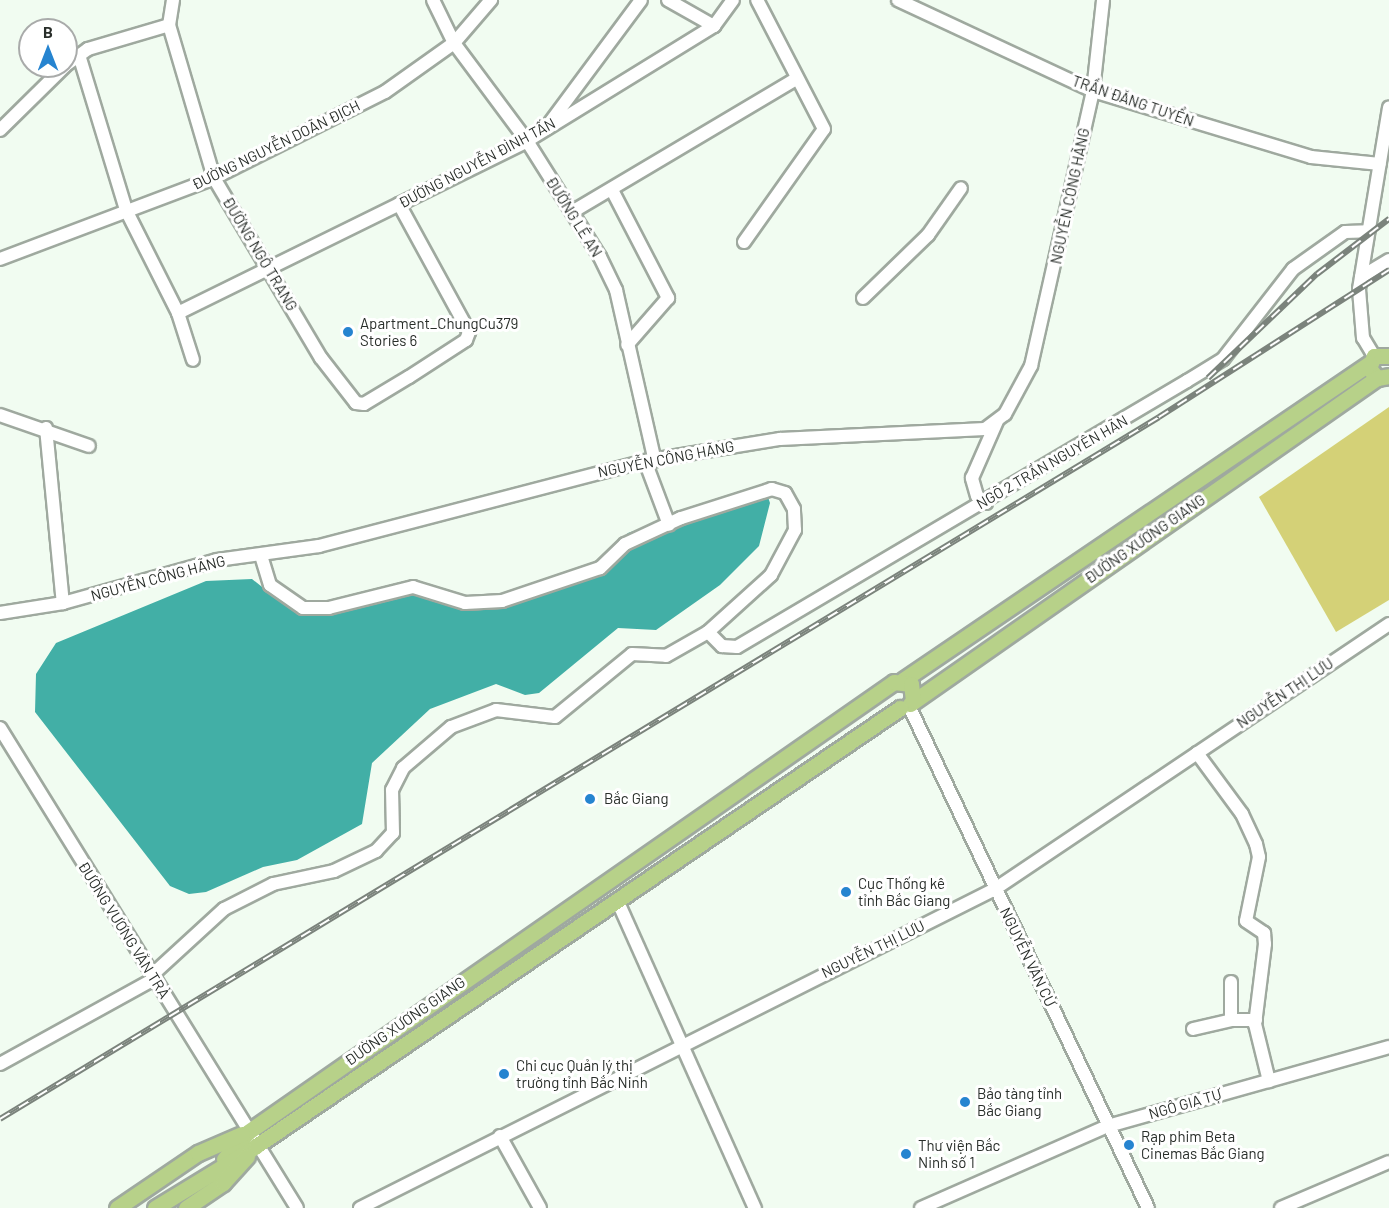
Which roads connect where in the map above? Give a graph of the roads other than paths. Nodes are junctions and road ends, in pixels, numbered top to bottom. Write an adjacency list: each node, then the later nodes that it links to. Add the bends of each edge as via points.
1 (173, 0): 11 (street, ĐƯỜNG NGÔ TRANG)
2 (433, 0): 13 (street, ĐƯỜNG LÊ AN)
3 (491, 0): 13 (street, ĐƯỜNG NGUYỄN DOÃN ĐỊCH)
4 (641, 0): 20 (street)
5 (668, 0): 12 (street)
6 (733, 0): 12 (street, ĐƯỜNG NGUYỄN ĐÌNH TẤN)
7 (757, 0): 16 (street)
8 (898, 0): 10 (street, TRẦN ĐĂNG TUYỂN)
9 (1103, 0): 17 (street, NGUYỄN CÔNG HÃNG)
10 (926, 6): 17 (street, TRẦN ĐĂNG TUYỂN)
11 (169, 25): 14 (street); 23 (street, ĐƯỜNG NGÔ TRANG)
12 (714, 26): 20 (street, ĐƯỜNG NGUYỄN ĐÌNH TẤN)
13 (454, 43): 21 (street, ĐƯỜNG LÊ AN); 23 (street, ĐƯỜNG NGUYỄN DOÃN ĐỊCH, via 385,92)
14 (79, 55): 27 (street)
15 (52, 78): 19 (street)
16 (794, 81): 25 (street); 30 (street, via 824,129)
17 (1093, 91): 22 (street, TRẦN ĐĂNG TUYỂN, via 1311,157); 42 (street, NGUYỄN CÔNG HÃNG, via 1031,366 1022,390)
18 (1389, 107): 22 (street)
19 (0, 130)
20 (545, 130): 21 (street, ĐƯỜNG NGUYỄN ĐÌNH TẤN)
21 (526, 141): 26 (street, ĐƯỜNG NGUYỄN ĐÌNH TẤN); 28 (street, ĐƯỜNG LÊ AN)
22 (1380, 164): 29 (street)
23 (214, 178): 27 (street, ĐƯỜNG NGUYỄN DOÃN ĐỊCH); 33 (street, ĐƯỜNG NGÔ TRANG)
24 (961, 188): 35 (street, via 928,235)
25 (612, 190): 28 (street); 37 (street, via 668,298)
26 (399, 204): 33 (street, ĐƯỜNG NGUYỄN ĐÌNH TẤN); 33 (street, ĐƯỜNG NGÔ TRANG, via 470,332 466,340 364,404 345,395)
27 (126, 210): 31 (street, ĐƯỜNG NGUYỄN DOÃN ĐỊCH); 36 (street)
28 (572, 212): 37 (street, ĐƯỜNG LÊ AN, via 616,290)
29 (1368, 231): 34 (street); 46 (street, NGÕ 2 TRẦN NGUYÊN HÃN, via 1345,232 1293,269 1223,359)
30 (744, 242)
31 (0, 259)
32 (1389, 260): 34 (street)
33 (269, 268): 36 (street, ĐƯỜNG NGUYỄN ĐÌNH TẤN)
34 (1361, 277): 38 (street, via 1363,338)
35 (863, 298)
36 (178, 313): 39 (street)
37 (627, 345): 45 (street, ĐƯỜNG LÊ AN)
38 (1381, 355): 40 (main road); 53 (main road, ĐƯỜNG XƯƠNG GIANG)
39 (193, 360)
40 (1383, 377): 55 (main road, ĐƯỜNG XƯƠNG GIANG)
41 (0, 416): 43 (street)
42 (997, 420): 45 (street, NGUYỄN CÔNG HÃNG, via 962,434 780,439); 46 (street, via 972,478 977,496)
43 (46, 428): 44 (street); 49 (street)
44 (89, 446)
45 (650, 461): 47 (street, ĐƯỜNG LÊ AN); 48 (street, NGUYỄN CÔNG HÃNG, via 319,546)
46 (986, 502): 52 (street, NGÕ 2 TRẦN NGUYÊN HÃN, via 737,647 722,646)
47 (669, 525): 48 (street, via 626,544 600,568 502,601 465,603 413,587 329,608 303,608 270,585); 52 (street, via 772,489 785,493 794,509 795,530 771,575)
48 (261, 555): 49 (street, NGUYỄN CÔNG HÃNG, via 217,560)
49 (63, 603): 50 (street, NGUYỄN CÔNG HÃNG)
50 (0, 613)
51 (1389, 624): 57 (street, NGUYỄN THỊ LƯU)
52 (708, 632): 61 (street, via 666,656 632,654 555,717 496,710 451,727 403,768 392,790 393,833 376,851 334,871 273,884 224,909)
53 (903, 680): 54 (main road, ĐƯỜNG XƯƠNG GIANG); 55 (main road, via 914,688)
54 (888, 689): 55 (main road, via 890,701); 58 (main road, ĐƯỜNG XƯƠNG GIANG)
55 (907, 705): 59 (street, NGUYỄN VĂN CỪ); 60 (main road, ĐƯỜNG XƯƠNG GIANG)
56 (0, 728): 61 (street, ĐƯỜNG VƯƠNG VĂN TRÀ)
57 (1197, 753): 59 (street, NGUYỄN THỊ LƯU); 64 (street, via 1242,814 1257,851 1246,921 1264,933)
58 (608, 879): 60 (main road, via 624,883); 60 (main road, via 602,896); 71 (main road, ĐƯỜNG XƯƠNG GIANG)
59 (995, 889): 66 (street, NGUYỄN THỊ LƯU); 70 (street, NGUYỄN VĂN CỪ)
60 (618, 899): 66 (street); 73 (main road, ĐƯỜNG XƯƠNG GIANG)
61 (153, 977): 68 (street); 71 (street, ĐƯỜNG VƯƠNG VĂN TRÀ)
62 (1231, 982): 63 (street)
63 (1231, 1020): 64 (street); 65 (street)
64 (1256, 1020): 69 (street)
65 (1193, 1029)
66 (681, 1044): 72 (street, NGUYỄN THỊ LƯU); 82 (street)
67 (1389, 1047): 69 (street, NGÔ GIA TỰ)
68 (0, 1064)
69 (1269, 1081): 70 (street, NGÔ GIA TỰ)
70 (1108, 1126): 83 (street, NGÔ GIA TỰ); 84 (street, NGUYỄN VĂN CỪ)
71 (248, 1132): 73 (street, ĐƯỜNG VƯƠNG VĂN TRÀ); 75 (main road, ĐƯỜNG XƯƠNG GIANG); 76 (main road, via 198,1153)
72 (500, 1137): 80 (street, NGUYỄN THỊ LƯU); 81 (street)
73 (256, 1146): 75 (main road, ĐƯỜNG XƯƠNG GIANG); 78 (main road, via 223,1183); 79 (street, ĐƯỜNG VƯƠNG VĂN TRÀ)
74 (1389, 1162): 85 (street)
75 (216, 1168): 77 (main road, ĐƯỜNG XƯƠNG GIANG)
76 (117, 1208)
77 (155, 1208)
78 (186, 1208)
79 (297, 1208)
80 (360, 1208)
81 (540, 1208)
82 (755, 1208)
83 (921, 1208)
84 (1148, 1208)
85 (1281, 1208)

